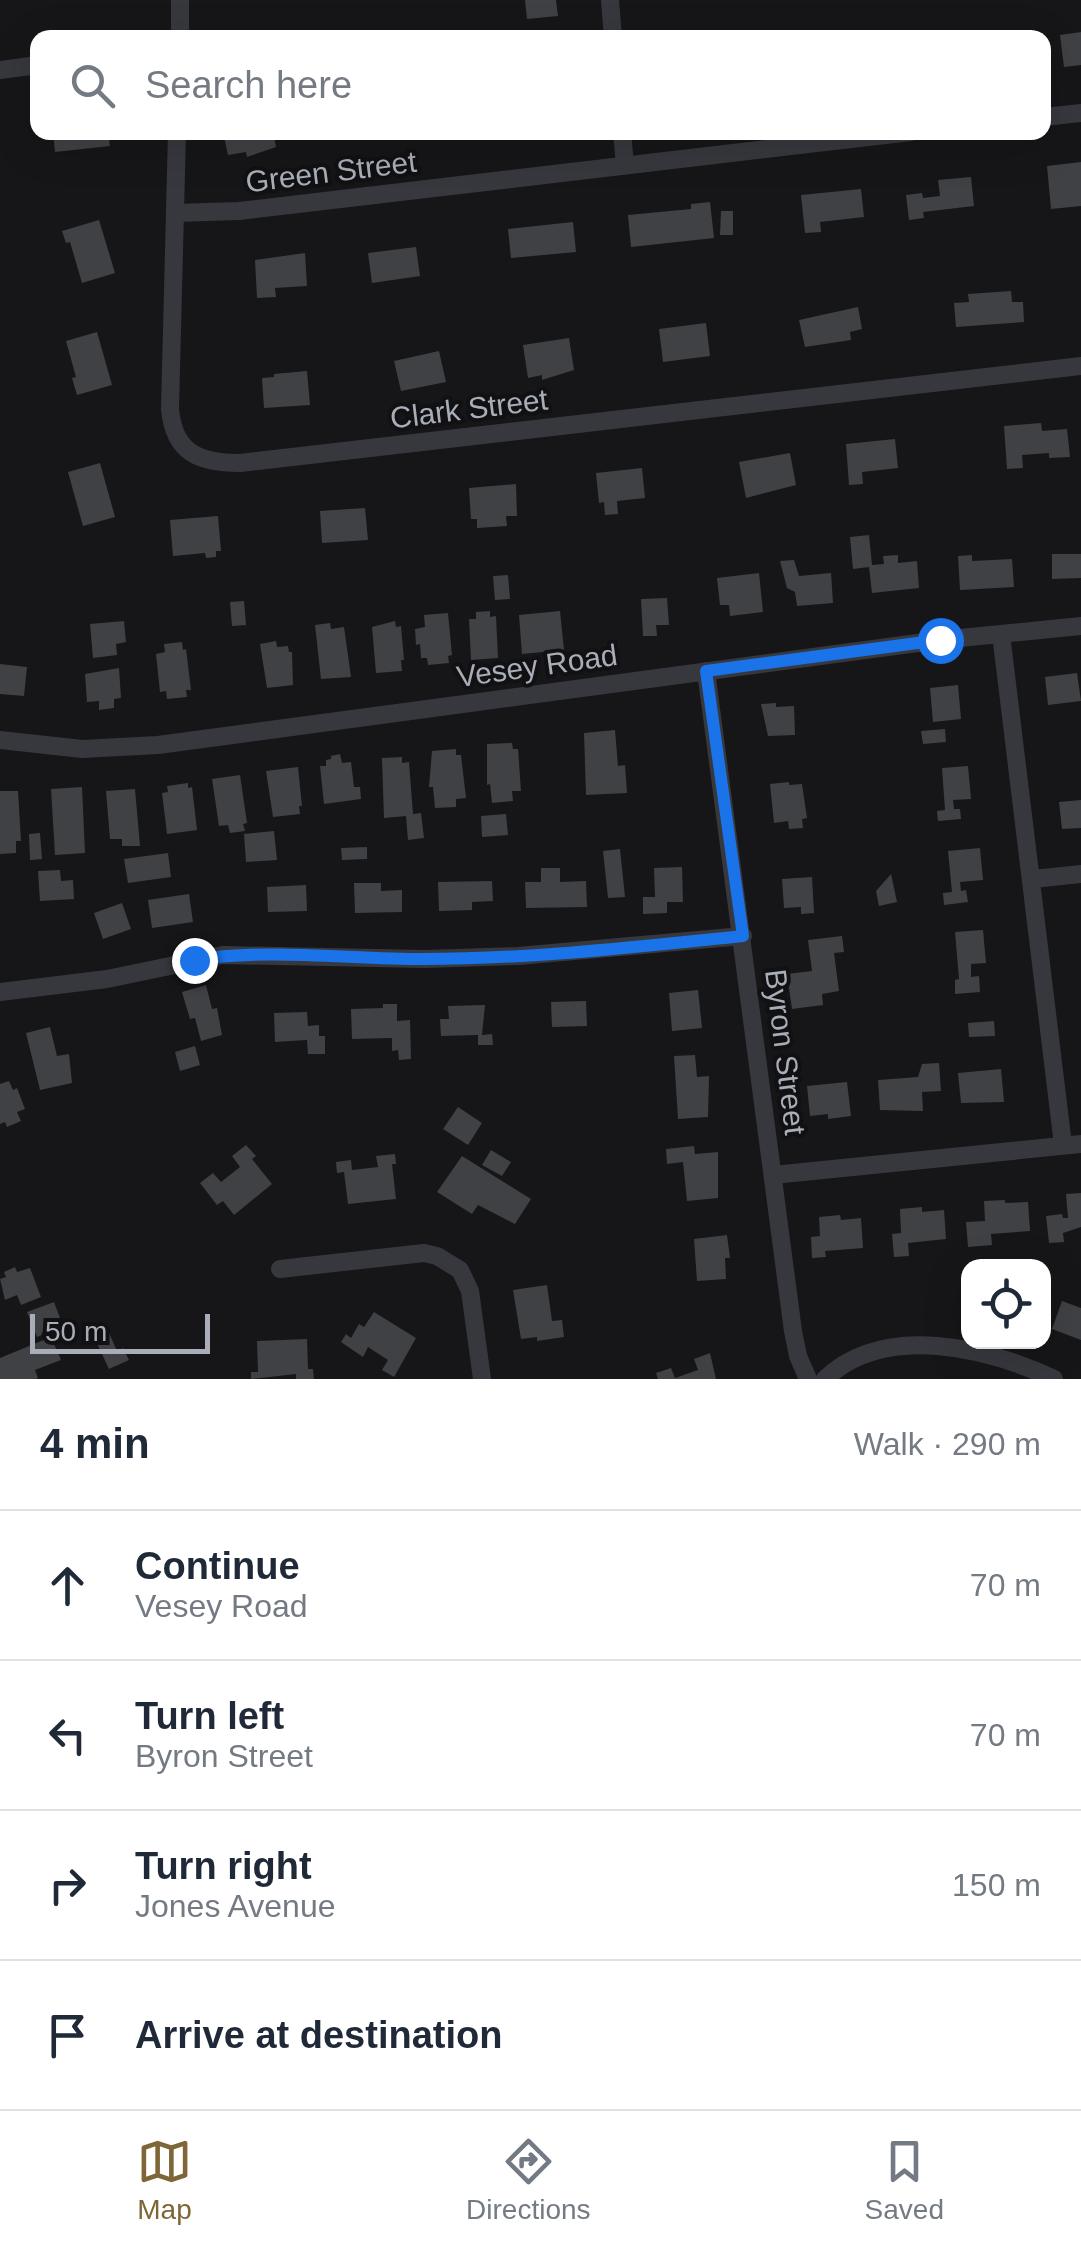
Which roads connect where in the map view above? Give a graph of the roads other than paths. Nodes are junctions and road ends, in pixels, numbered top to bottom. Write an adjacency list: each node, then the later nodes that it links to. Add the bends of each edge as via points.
1 (180, 0): 3 (street)
2 (610, 0): 4 (street)
3 (180, 30)
4 (613, 30)
5 (30, 66): 6 (street)
6 (0, 70)
7 (1081, 113): 8 (street)
8 (1051, 117)
9 (177, 140): 13 (street, Clark Street)
10 (623, 140): 12 (street)
11 (842, 140): 12 (street, Green Street)
12 (625, 165): 13 (street, Green Street)
13 (174, 213): 14 (street, Clark Street, via 171,422 182,446 213,461 259,461)
14 (1081, 366)
15 (1081, 626): 16 (street, Vesey Road)
16 (1001, 634): 17 (street, Vesey Road); 20 (street)
17 (706, 671): 18 (street, Vesey Road, via 134,748); 21 (street, Byron Street)
18 (0, 740)
19 (1081, 874): 20 (street)
20 (1032, 879): 23 (street)
21 (743, 936): 22 (street, via 518,956 223,956); 24 (street, Byron Street)
22 (0, 992)
23 (1072, 1144): 24 (street)
24 (774, 1175): 27 (street, Byron Street, via 793,1331)
25 (280, 1269): 26 (street, via 410,1253 449,1262 467,1279)
26 (482, 1379)
27 (808, 1379)
28 (825, 1379): 29 (street, via 856,1357 904,1347 974,1350)
29 (1054, 1379)

